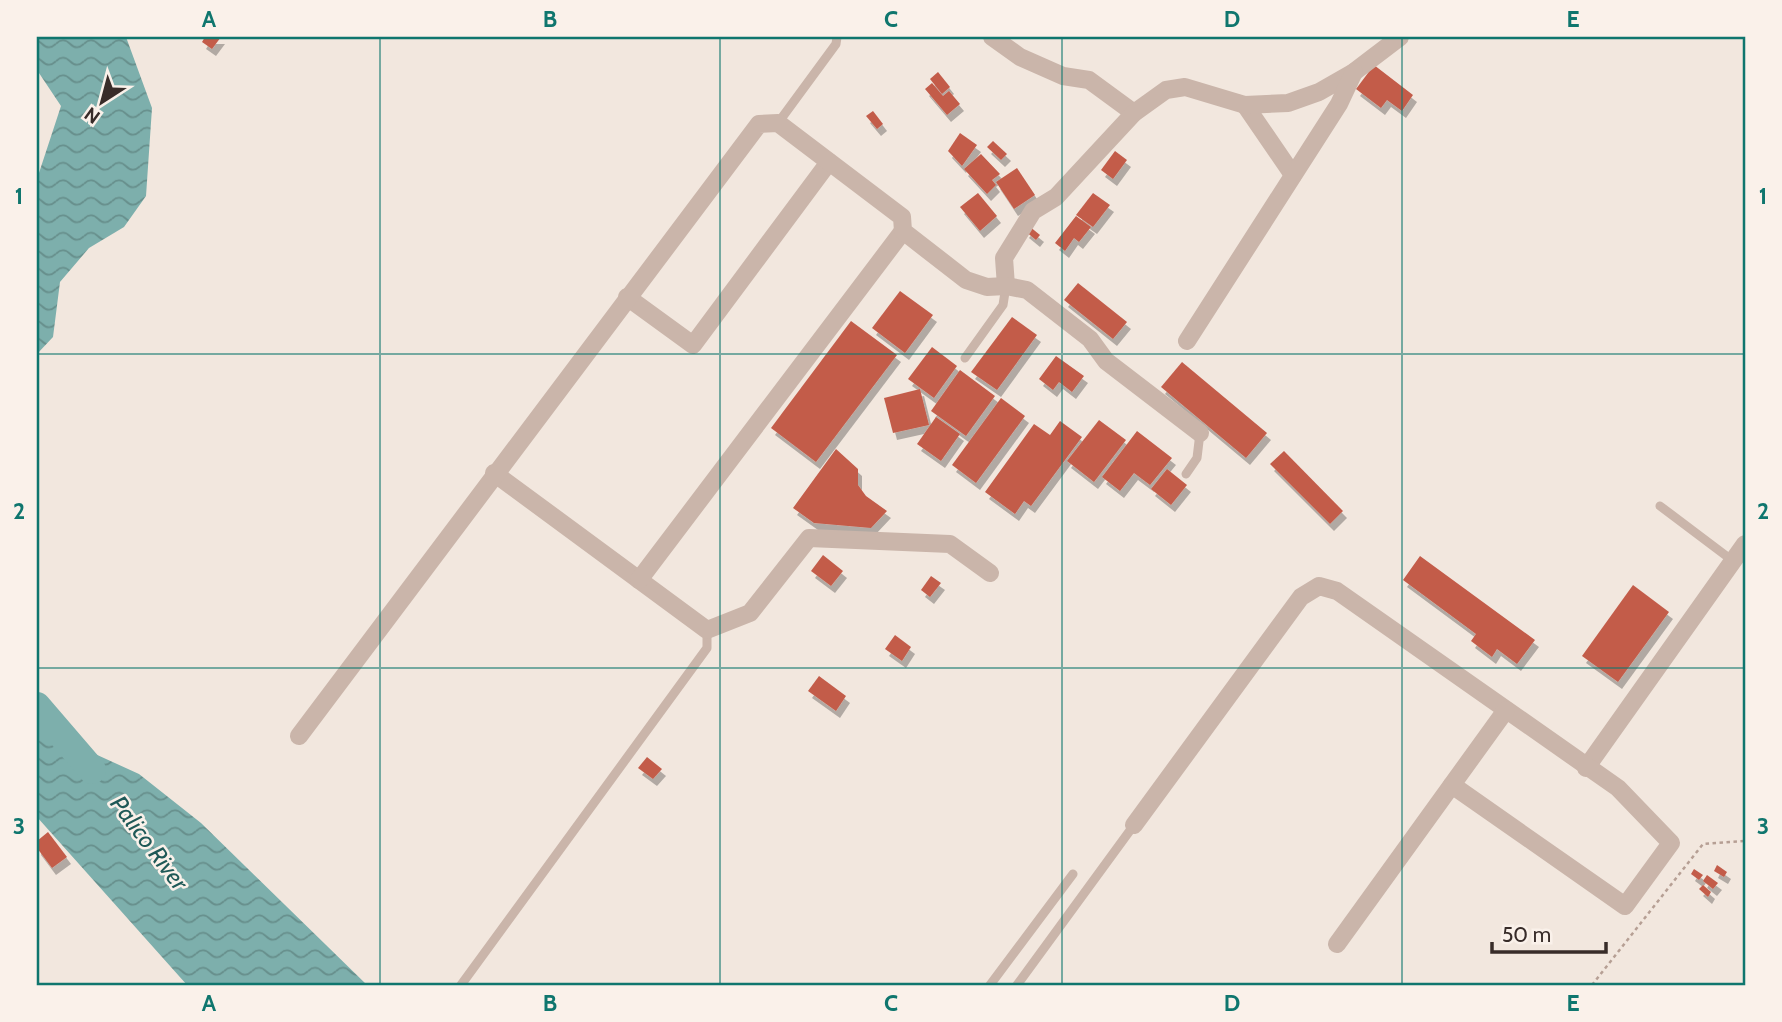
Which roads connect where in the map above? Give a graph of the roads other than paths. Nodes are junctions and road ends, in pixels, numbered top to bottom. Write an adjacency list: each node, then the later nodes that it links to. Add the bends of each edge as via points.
1 (837, 37): 7 (lane)
2 (992, 37): 6 (street, via 1020,57 1063,76 1089,80)
3 (1400, 37): 4 (street)
4 (1354, 72): 5 (street, via 1288,103); 9 (street)
5 (1244, 105): 6 (street, via 1185,87 1166,90); 9 (street)
6 (1134, 113): 11 (street, via 1056,197 1033,211 1004,258)
7 (778, 122): 8 (street); 12 (street, via 760,124)
8 (829, 162): 10 (street, via 902,217); 12 (street, via 693,345)
9 (1293, 175): 13 (street)
10 (903, 231): 11 (street, via 965,280 987,287); 22 (street)
11 (1006, 286): 14 (lane, via 1003,305); 15 (street, via 1027,290 1090,339 1106,361)
12 (627, 297): 16 (street)
13 (1187, 341)
14 (965, 358)
15 (1200, 433): 17 (lane, via 1197,458)
16 (494, 473): 22 (street); 25 (street)
17 (1186, 474)
18 (1660, 506): 20 (lane)
19 (1745, 544): 20 (street)
20 (1733, 561): 26 (street)
21 (990, 573): 23 (street, via 950,544 809,538 750,613)
22 (639, 580): 23 (street)
23 (707, 630): 31 (lane, via 707,648)
24 (1506, 710): 26 (street); 27 (street); 28 (street, via 1337,591 1318,586 1301,597)
25 (299, 736)
26 (1586, 768): 27 (street, via 1618,788 1671,843 1625,906)
27 (1452, 785): 30 (street)
28 (1134, 825): 33 (lane)
29 (1073, 874): 32 (lane)
30 (1337, 944)
31 (461, 985)
32 (990, 985)
33 (1017, 985)

